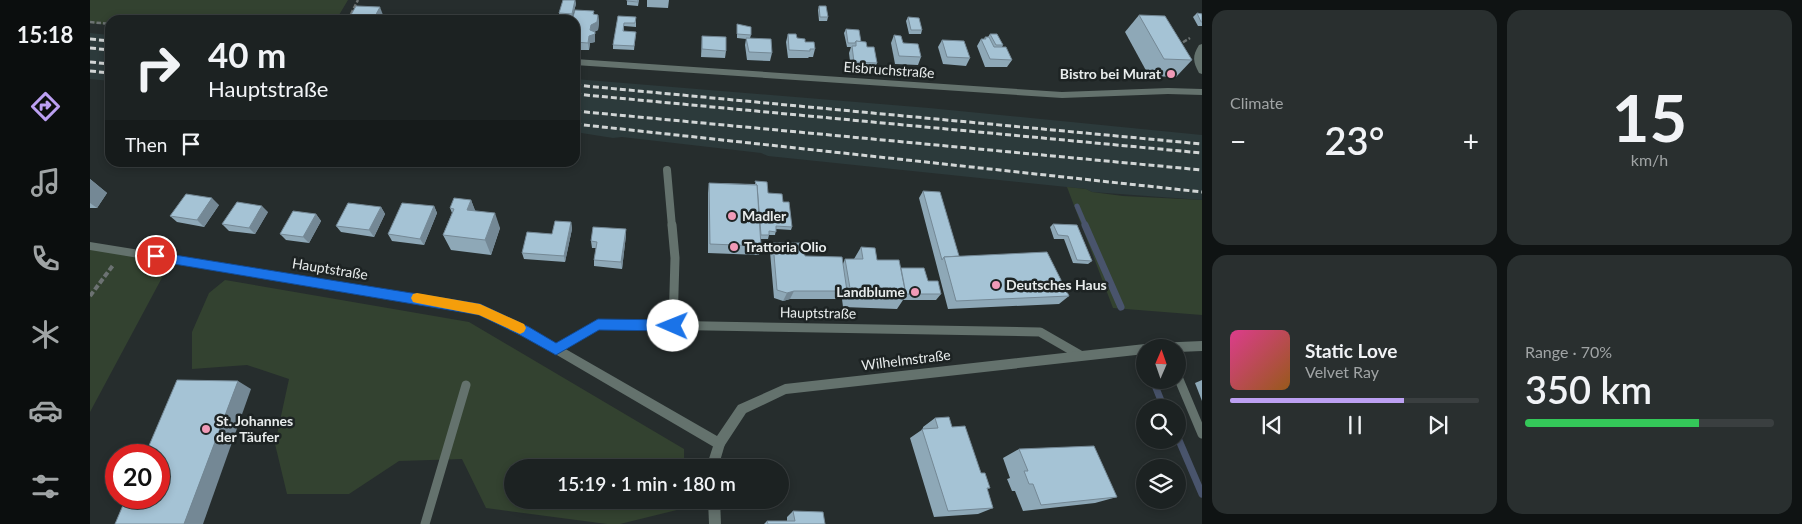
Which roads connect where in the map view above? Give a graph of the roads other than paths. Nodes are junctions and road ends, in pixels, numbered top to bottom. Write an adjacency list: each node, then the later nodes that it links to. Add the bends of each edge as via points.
1 (1202, 47): 3 (street, via 1196,54)
2 (580, 62): 4 (street, Elsbruchstraße, via 1062,95)
3 (1202, 71)
4 (1202, 92)
5 (667, 170): 7 (lane, via 675,258)
6 (90, 246): 11 (street, Hauptstraße, via 480,310)
7 (673, 326): 11 (lane, Hauptstraße, via 598,324); 12 (lane, Hauptstraße, via 1040,332)
8 (1186, 346): 9 (street)
9 (1202, 346)
10 (1136, 349): 12 (street, Wilhelmstraße)
11 (556, 350): 16 (street, Hauptstraße)
12 (1080, 355): 16 (street, Wilhelmstraße, via 785,389 742,409)
13 (466, 384): 19 (lane)
14 (1183, 389): 15 (lane)
15 (1202, 434)
16 (719, 444): 17 (street, Wilhelmstraße)
17 (715, 459)
18 (715, 509): 20 (street)
19 (425, 524)
20 (716, 524)

